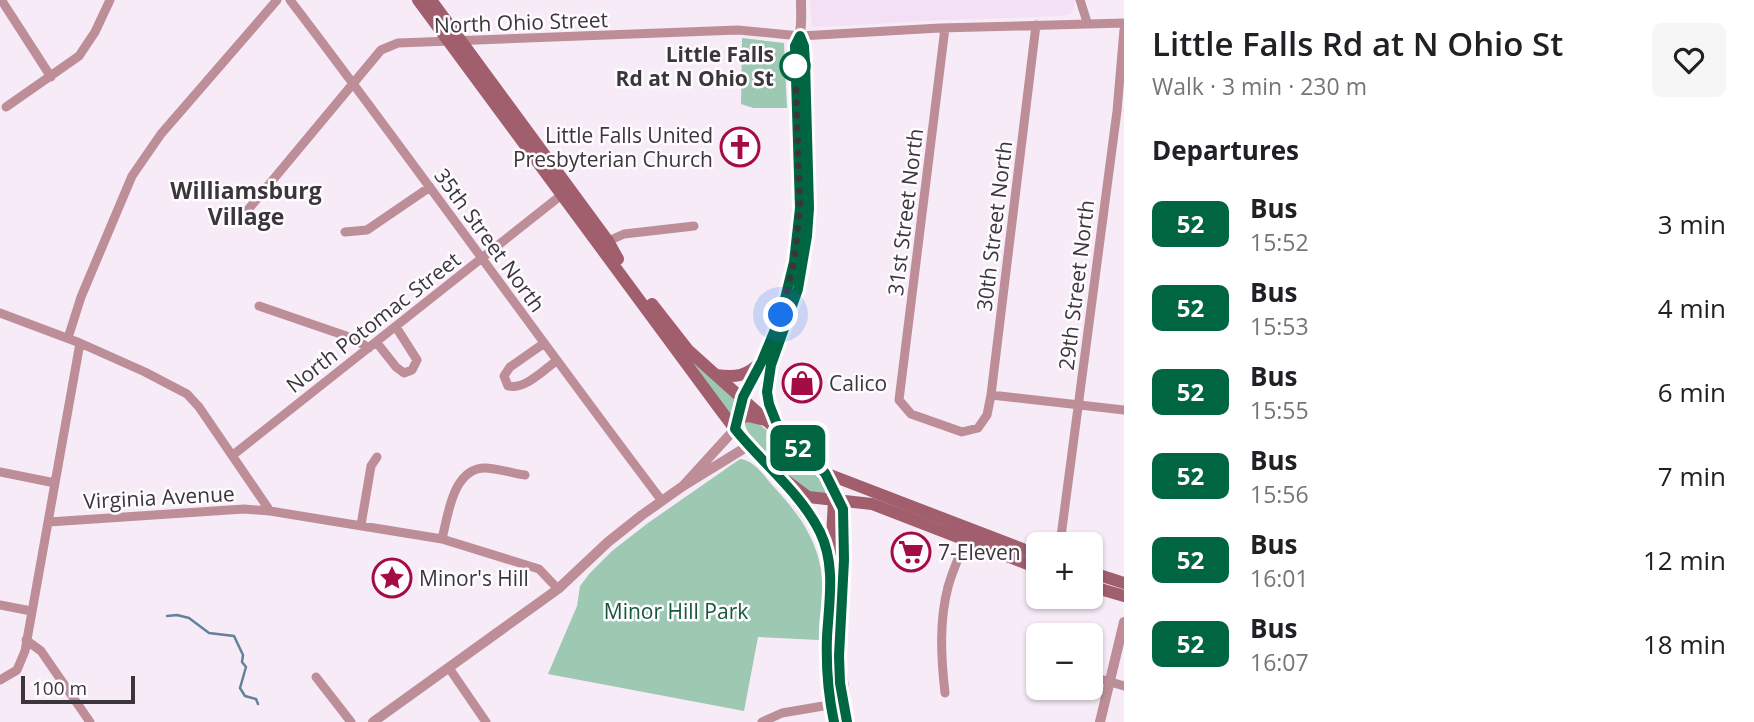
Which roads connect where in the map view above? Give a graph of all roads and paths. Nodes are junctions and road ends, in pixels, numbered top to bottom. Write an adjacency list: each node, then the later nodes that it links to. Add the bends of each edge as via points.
1 (110, 0): 16 (street, via 79,56)
2 (277, 0): 30 (street, via 161,134 132,176)
3 (290, 0): 17 (street, 35th Street North)
4 (418, 0): 15 (main road)
5 (432, 0): 15 (main road)
6 (801, 0): 14 (street)
7 (1080, 0): 9 (street)
8 (2, 1): 16 (street)
9 (1087, 22): 10 (street, North Ohio Street); 11 (street, North Ohio Street)
10 (1124, 23)
11 (1036, 25): 12 (street, North Ohio Street); 37 (street, 30th Street North)
12 (945, 27): 14 (street, North Ohio Street); 43 (street, 31st Street North, via 899,400 911,414 937,424 962,432)
13 (1124, 30): 19 (street, 29th Street North)
14 (800, 36): 15 (street, North Ohio Street, via 738,30); 35 (street, via 795,46 798,236)
15 (456, 43): 17 (street, North Ohio Street, via 398,43 381,50); 21 (main road)
16 (51, 77): 18 (street)
17 (354, 84): 20 (street, 35th Street North); 22 (street, North Ohio Street)
18 (6, 107)
19 (1120, 111): 39 (street, 29th Street North)
20 (430, 187): 24 (street, via 368,230); 26 (street, 35th Street North)
21 (565, 192): 25 (main road); 26 (street, North Potomac Street)
22 (247, 211)
23 (694, 226): 25 (street, via 624,234)
24 (345, 232)
25 (603, 243): 36 (main road, via 688,350); 42 (main road)
26 (482, 258): 29 (street, North Potomac Street); 32 (street, 35th Street North)
27 (259, 306): 33 (street)
28 (0, 313): 30 (street)
29 (396, 327): 33 (street, North Potomac Street); 33 (street, via 417,360 412,370 404,373)
30 (68, 338): 31 (street)
31 (80, 343): 46 (street, via 187,394); 52 (street)
32 (543, 344): 34 (street, 35th Street North); 34 (street, via 510,367 504,376 508,386 523,384)
33 (373, 345): 46 (street, North Potomac Street)
34 (556, 361): 56 (street, 35th Street North)
35 (767, 363): 36 (main road, via 746,375); 38 (street); 44 (main road, via 769,404)
36 (715, 374): 38 (main road)
37 (991, 395): 39 (street); 43 (street, 30th Street North, via 987,415)
38 (743, 397): 41 (main road); 42 (street)
39 (1079, 405): 40 (street); 62 (street, 29th Street North)
40 (1124, 410)
41 (768, 421): 42 (main road, via 748,416); 44 (main road)
42 (737, 424): 45 (main road); 53 (street)
43 (978, 428)
44 (780, 432): 49 (main road)
45 (748, 446): 51 (main road); 53 (street)
46 (233, 455): 58 (street)
47 (377, 457): 60 (street, via 371,466)
48 (0, 472): 52 (street)
49 (825, 473): 54 (main road); 55 (main road)
50 (525, 475): 64 (street, via 471,470 460,481)
51 (778, 475): 55 (main road, via 808,497); 67 (main road, via 820,532)
52 (55, 483): 59 (street)
53 (683, 486): 56 (street)
54 (883, 495): 55 (main road, via 851,491); 63 (main road)
55 (837, 498): 57 (main road); 61 (main road); 67 (main road)
56 (662, 501): 70 (street, via 608,542)
57 (872, 504): 61 (main road, via 852,511); 63 (main road)
58 (270, 511): 59 (street, Virginia Avenue); 60 (street, Virginia Avenue)
59 (49, 522): 74 (street)
60 (361, 525): 64 (street, Virginia Avenue)
61 (844, 528): 84 (main road)
62 (1062, 532)
63 (968, 535): 65 (main road); 66 (main road); 83 (street, via 945,601 941,651)
64 (442, 539): 70 (street, Virginia Avenue, via 539,569)
65 (1026, 552)
66 (1026, 562)
67 (831, 565): 84 (main road, via 827,653)
68 (1103, 576): 69 (main road)
69 (1124, 583)
70 (558, 589): 77 (street)
71 (1103, 590): 72 (main road)
72 (1124, 596)
73 (0, 605): 74 (street)
74 (30, 611): 76 (street)
75 (1124, 622): 81 (street)
76 (26, 640): 80 (street, via 17,670); 85 (street, via 41,651)
77 (449, 668): 87 (street); 88 (street)
78 (316, 677): 86 (street)
79 (1103, 679): 81 (street)
80 (0, 680)
81 (1110, 681): 82 (street); 92 (street)
82 (1124, 686)
83 (945, 693)
84 (837, 704): 89 (street, via 782,713); 90 (main road); 91 (main road)
85 (90, 722)
86 (351, 722)
87 (373, 722)
88 (486, 722)
89 (762, 722)
90 (834, 722)
91 (847, 722)
92 (1100, 722)

